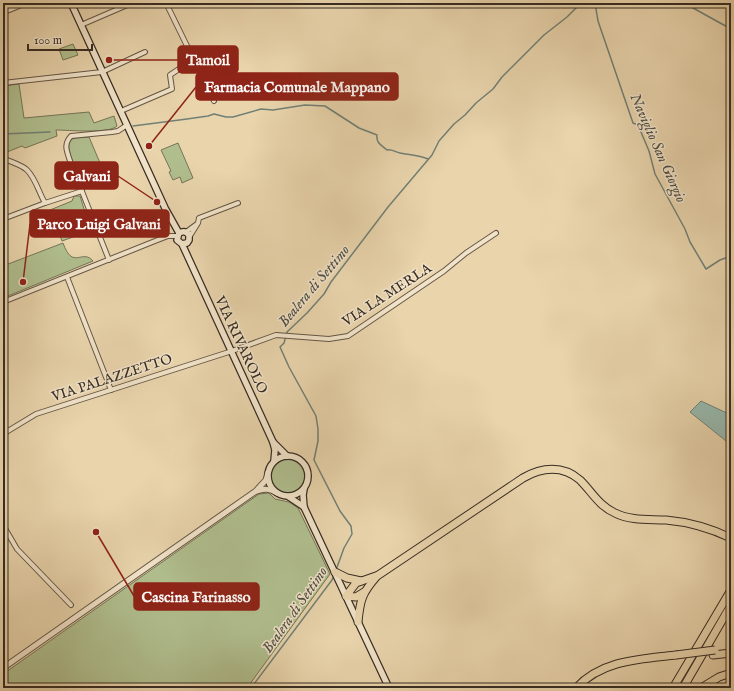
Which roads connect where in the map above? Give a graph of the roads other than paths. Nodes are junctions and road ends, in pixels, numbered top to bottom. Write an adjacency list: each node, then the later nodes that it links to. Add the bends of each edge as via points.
1 (25, 3): 5 (street)
2 (71, 3): 6 (main road)
3 (132, 3): 6 (street)
4 (166, 3): 11 (street, via 191,61)
5 (3, 12)
6 (81, 25): 9 (main road)
7 (145, 52): 9 (street)
8 (185, 65): 12 (street, via 170,75 172,90)
9 (102, 72): 10 (street); 12 (main road)
10 (3, 83)
11 (214, 101)
12 (121, 111): 13 (main road)
13 (127, 125): 15 (street, via 118,131 70,136 67,140 66,148); 20 (main road)
14 (3, 160): 16 (street, via 27,170)
15 (82, 191): 16 (street); 21 (street)
16 (45, 203): 18 (street)
17 (238, 203): 20 (street, via 199,218 198,223)
18 (3, 219)
19 (496, 233): 24 (street, VIA LA MERLA, via 348,336 329,339 276,335)
20 (182, 237): 21 (street, via 168,236); 24 (main road, VIA RIVAROLO, via 187,258)
21 (109, 260): 22 (street)
22 (67, 277): 23 (street); 25 (street)
23 (3, 302)
24 (232, 351): 25 (street, VIA PALAZZETTO); 27 (main road, VIA RIVAROLO)
25 (111, 390): 26 (street, VIA PALAZZETTO, via 36,414)
26 (3, 434)
27 (273, 442): 28 (main road, VIA RIVAROLO); 29 (main road, VIA RIVAROLO)
28 (287, 456): 29 (main road); 31 (main road, via 298,458 306,466 309,478)
29 (274, 461): 30 (main road)
30 (268, 472): 32 (street, via 266,480); 33 (main road, via 269,484)
31 (304, 489): 34 (main road); 35 (main road)
32 (256, 491): 33 (street, via 270,489); 51 (street)
33 (277, 494): 34 (main road)
34 (289, 497): 35 (main road)
35 (304, 507): 38 (main road)
36 (3, 525): 44 (street, via 18,549)
37 (731, 538): 39 (highway, via 690,523 621,516 601,504 574,476 560,470 548,469 523,478)
38 (335, 572): 40 (highway, via 347,578); 43 (main road)
39 (377, 576): 40 (highway); 42 (highway)
40 (361, 580): 43 (highway, via 354,584)
41 (731, 590): 53 (highway)
42 (364, 592): 43 (highway, via 356,596); 46 (highway)
43 (346, 596): 46 (main road)
44 (71, 605)
45 (731, 605): 57 (highway)
46 (358, 622): 54 (main road)
47 (731, 649): 48 (highway)
48 (714, 653): 49 (highway); 50 (highway, bridge)
49 (731, 653)
50 (674, 657): 55 (highway, via 630,660 611,665 595,673); 56 (highway, via 618,668 599,676)
51 (3, 668)
52 (731, 673): 58 (highway)
53 (674, 686)
54 (389, 688)
55 (576, 688)
56 (582, 688)
57 (683, 688)
58 (701, 688)

